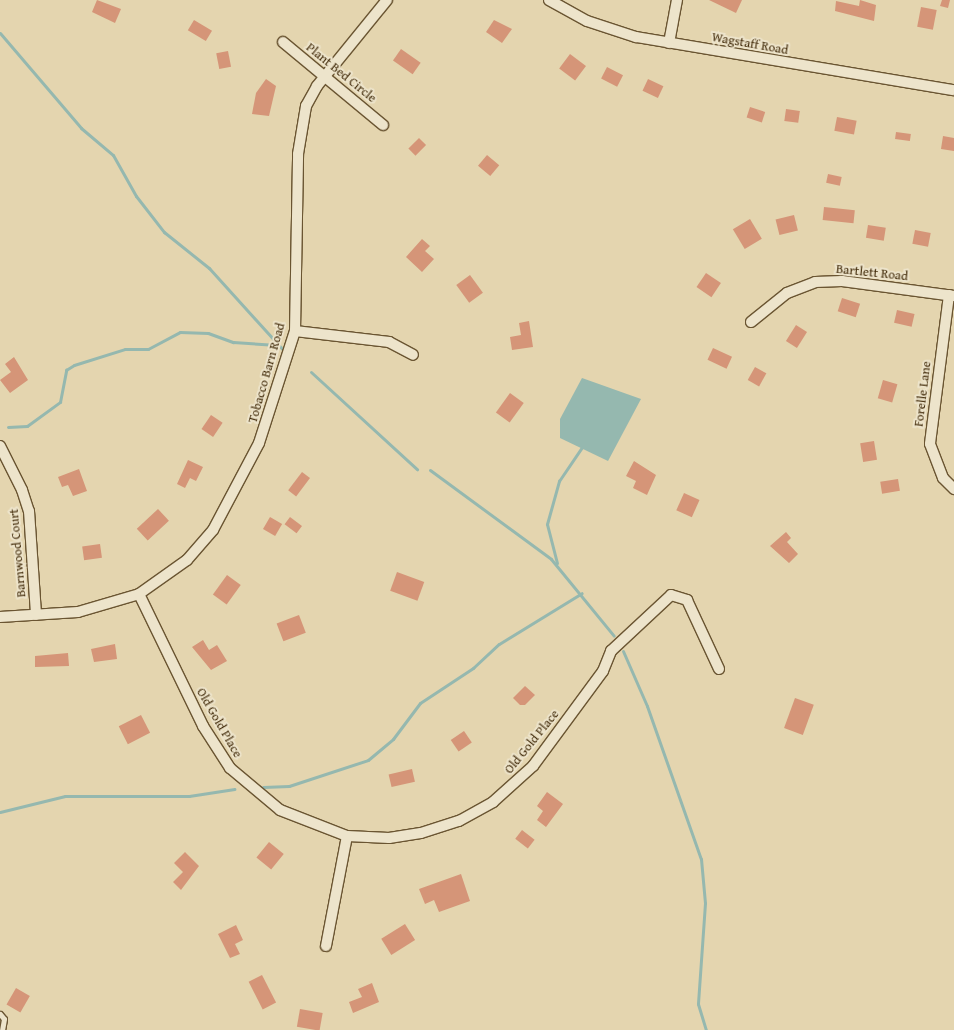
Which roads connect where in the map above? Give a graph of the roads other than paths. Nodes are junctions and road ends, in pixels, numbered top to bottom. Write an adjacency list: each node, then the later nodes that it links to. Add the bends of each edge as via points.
1 (387, 0): 6 (street, Tobacco Barn Road)
2 (549, 0): 5 (street, Wagstaff Road, via 606,28)
3 (677, 0): 5 (street)
4 (283, 42): 6 (street, Plant Bed Circle)
5 (669, 43): 7 (street, Wagstaff Road)
6 (324, 77): 8 (street, Plant Bed Circle); 11 (street, Tobacco Barn Road, via 310,95 300,135)
7 (954, 90)
8 (383, 125)
9 (952, 296): 10 (street, Bartlett Road, via 842,281 815,282 787,293); 14 (street, Forelle Lane, via 930,444 943,478)
10 (751, 322)
11 (295, 331): 12 (street, via 389,342); 15 (street, Tobacco Barn Road, via 259,443 235,495 213,530 187,560)
12 (412, 355)
13 (0, 446): 16 (street, Barnwood Court, via 22,490 29,511)
14 (954, 489)
15 (139, 594): 16 (street, Tobacco Barn Road, via 89,610); 19 (street, Old Gold Place, via 203,726 230,768 280,810)
16 (36, 615): 17 (street, Tobacco Barn Road)
17 (0, 617)
18 (719, 668): 19 (street, Old Gold Place, via 688,600 671,595 611,651 603,671 533,766 498,798 459,821 421,833 389,838)
19 (347, 836): 20 (street)
20 (326, 946)
21 (0, 1014): 22 (lane, via 4,1019)
22 (2, 1030)

